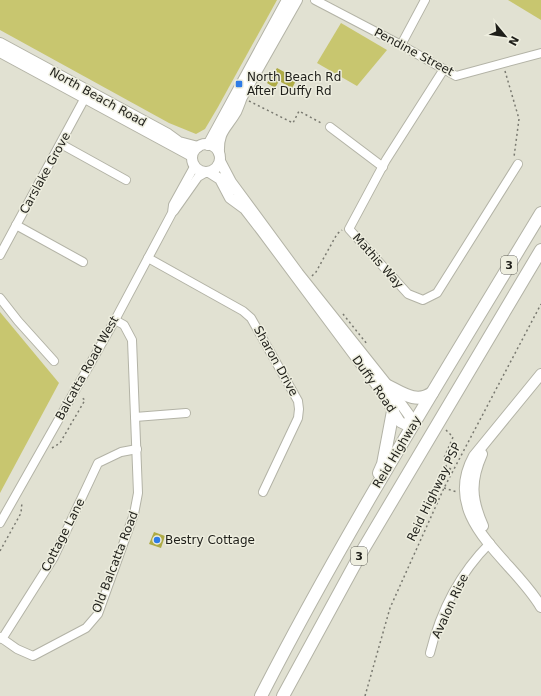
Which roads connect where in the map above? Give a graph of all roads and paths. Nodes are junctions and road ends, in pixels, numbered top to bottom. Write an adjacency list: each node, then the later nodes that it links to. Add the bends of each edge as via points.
1 (287, 0): 15 (main road)
2 (297, 0): 16 (main road, via 236,112 223,129 218,142)
3 (315, 0): 6 (street, Pendine Street)
4 (425, 0): 6 (street)
5 (0, 43): 11 (main road, North Beach Road)
6 (401, 45): 10 (street, Pendine Street)
7 (0, 52): 11 (main road, North Beach Road)
8 (541, 53): 9 (street, Pendine Street)
9 (504, 65): 10 (street, Pendine Street, via 456,76); 17 (path, via 519,119 513,153)
10 (444, 69): 19 (street, Mathis Way)
11 (86, 95): 14 (street, Carslake Grove); 15 (main road, North Beach Road, via 168,134 179,142)
12 (248, 100): 13 (path, via 293,124 299,111)
13 (330, 127): 19 (street)
14 (61, 144): 21 (street); 24 (street, Carslake Grove)
15 (199, 149): 16 (main road, via 214,147); 18 (main road)
16 (219, 157): 20 (main road, via 216,168); 30 (main road, Duffy Road, via 231,182)
17 (518, 164): 25 (street, Mathis Way, via 437,293 423,300 408,294)
18 (194, 166): 20 (main road); 22 (street, Balcatta Road West)
19 (383, 167): 25 (street, Mathis Way)
20 (207, 172): 22 (street, Balcatta Road West, via 198,177); 39 (main road, Duffy Road, via 220,179 230,198 245,209 381,391)
21 (126, 180)
22 (172, 213): 28 (street, Balcatta Road West)
23 (541, 213): 38 (highway, Reid Highway / 3)
24 (16, 225): 27 (street, Carslake Grove); 29 (street)
25 (349, 229): 30 (path, via 342,229 337,234 314,276)
26 (541, 250): 42 (highway, Reid Highway / 3)
27 (0, 255)
28 (148, 258): 33 (street, Balcatta Road West); 48 (street, Sharon Drive, via 244,311 251,318 298,401 298,418)
29 (83, 262)
30 (298, 273): 36 (main road, Duffy Road)
31 (0, 298): 34 (street)
32 (541, 304): 47 (path, Reid Highway PSP)
33 (115, 320): 37 (street, Balcatta Road West); 41 (street, Old Balcatta Road, via 124,325 132,340)
34 (54, 360)
35 (541, 374): 53 (main road, via 474,456 464,480 467,507 476,527)
36 (388, 386): 38 (highway, via 419,398 425,398); 43 (main road, Duffy Road, via 409,415)
37 (74, 393): 44 (path, via 85,400 60,443); 52 (street, Balcatta Road West)
38 (432, 393): 43 (highway, Reid Highway / 3)
39 (393, 411): 43 (main road, Duffy Road, via 400,422); 51 (highway, via 383,464)
40 (186, 413): 41 (street)
41 (135, 417): 45 (street, Old Balcatta Road)
42 (440, 420): 43 (highway, via 423,431); 46 (highway, Reid Highway / 3)
43 (412, 428): 46 (highway, via 417,444); 51 (highway, Reid Highway / 3)
44 (52, 448)
45 (137, 449): 56 (street, Cottage Lane, via 121,452 98,462 54,557); 56 (street, Old Balcatta Road, via 137,504 98,614 86,628 33,656)
46 (413, 464): 59 (highway, Reid Highway / 3)
47 (444, 488): 49 (path); 60 (path, Reid Highway PSP, via 390,608)
48 (263, 492)
49 (460, 493)
50 (22, 500): 54 (path, via 21,513)
51 (360, 516): 58 (highway, Reid Highway / 3)
52 (0, 523)
53 (490, 543): 55 (main road, via 529,588); 57 (street, Avalon Rise, via 463,573 457,584 434,635)
54 (0, 551)
55 (541, 607)
56 (1, 638)
57 (430, 653)
58 (261, 696)
59 (283, 696)
60 (365, 696)

